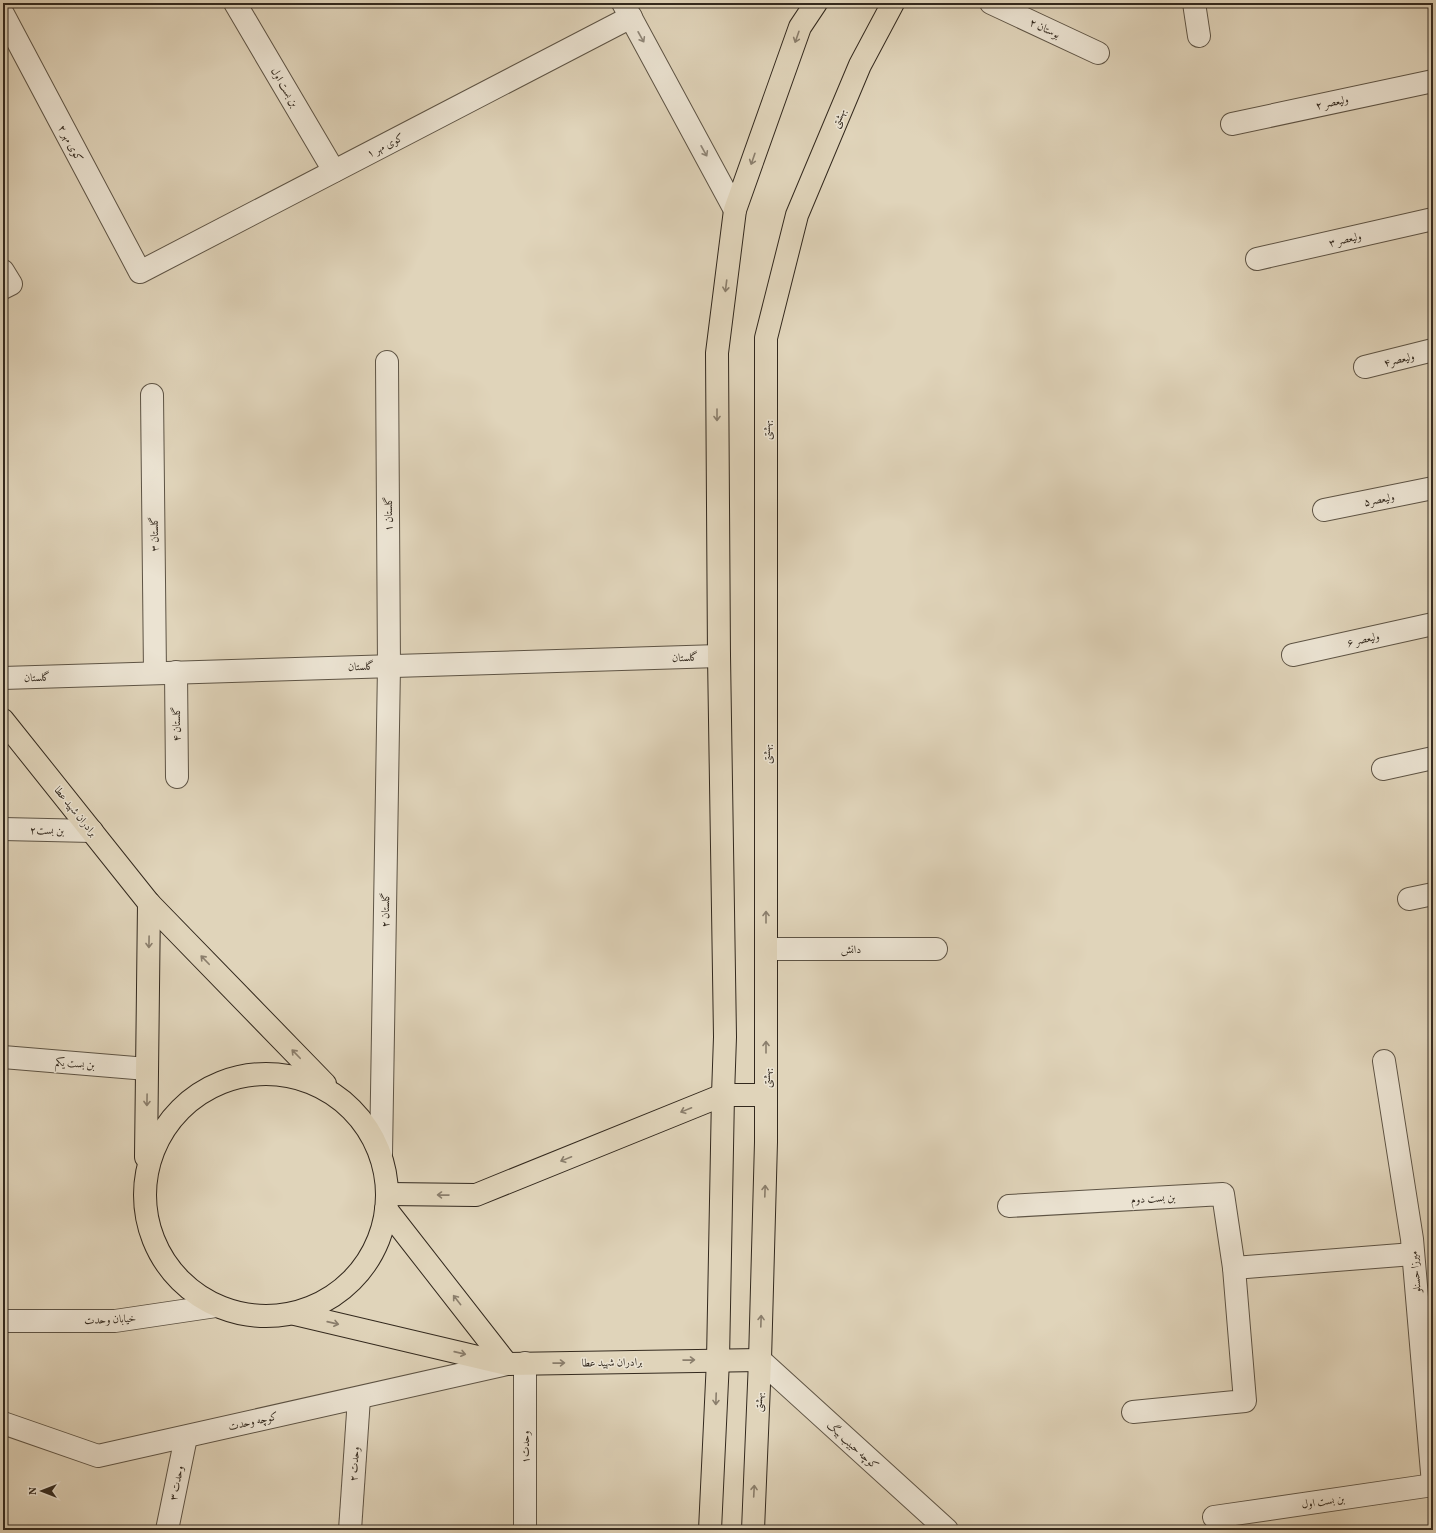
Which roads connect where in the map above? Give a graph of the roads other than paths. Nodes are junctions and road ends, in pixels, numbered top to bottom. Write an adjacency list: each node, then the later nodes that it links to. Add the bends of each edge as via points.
1 (235, 3): 12 (street, بن بست اول)
2 (816, 3): 13 (main road, one-way to 13, via 800,26)
3 (893, 3): 38 (main road, بهشتی, one-way to 3, via 766,338 797,215 860,65)
4 (991, 3): 9 (street, بوستان ۲)
5 (1194, 3): 8 (street)
6 (627, 10): 12 (street, کوی مهر ۱); 13 (street, one-way to 13)
7 (3, 14): 16 (street, کوی مهر ۲)
8 (1199, 36)
9 (1098, 53)
10 (1433, 81): 11 (street, ولیعصر ۲)
11 (1232, 124)
12 (334, 171): 16 (street, کوی مهر ۱)
13 (735, 210): 25 (main road, one-way to 25, via 717,354)
14 (1433, 219): 15 (street, ولیعصر ۳)
15 (1257, 259)
16 (140, 272)
17 (1433, 350): 19 (street, ولیعصر۴)
18 (387, 362): 26 (street, گلستان ۱)
19 (1365, 367)
20 (152, 395): 27 (street, گلستان ۳)
21 (1433, 488): 22 (street, ولیعصر۵)
22 (1324, 510)
23 (1433, 624): 24 (street, ولیعصر ۶)
24 (1293, 655)
25 (719, 656): 26 (street, گلستان); 44 (main road, via 725,1037)
26 (389, 666): 27 (street, گلستان); 46 (street, گلستان ۲)
27 (166, 673): 28 (street, گلستان); 32 (street, گلستان ۴)
28 (3, 678)
29 (3, 720): 34 (main road, برادران شهید عطا)
30 (1433, 758): 31 (street)
31 (1383, 769)
32 (177, 777)
33 (3, 829): 34 (street, بن بست۲)
34 (92, 831): 37 (main road, برادران شهید عطا)
35 (1433, 894): 36 (street)
36 (1409, 899)
37 (149, 902): 42 (main road, one-way to 42); 43 (main road, برادران شهید عطا, one-way to 37)
38 (766, 949): 39 (street, دانش); 45 (main road, بهشتی, one-way to 38)
39 (936, 949)
40 (3, 1057): 42 (street, بن بست یکم)
41 (1384, 1061): 50 (street, میرزا حسنلو)
42 (147, 1069): 47 (main road, one-way to 47)
43 (332, 1092): 46 (main road, via 362,1119); 47 (main road, via 295,1075 255,1073 216,1083 183,1105 158,1136)
44 (723, 1095): 45 (main road); 48 (main road, one-way to 48, via 476,1195); 55 (main road)
45 (766, 1095): 56 (main road, بهشتی, one-way to 45)
46 (381, 1154): 48 (main road)
47 (146, 1175): 52 (main road, via 146,1215 158,1252 183,1284)
48 (387, 1202): 53 (main road, via 381,1235 362,1270 332,1298); 57 (main road, one-way to 48)
49 (1009, 1206): 51 (street, بن بست دوم, via 1223,1194)
50 (1413, 1254): 51 (street); 62 (street, میرزا حسنلو)
51 (1234, 1268): 59 (street, بن بست دوم, via 1245,1401)
52 (216, 1306): 53 (main road, via 255,1317); 54 (street, خیابان وحدت, via 115,1321)
53 (295, 1314): 57 (main road, برادران شهید عطا, one-way to 57)
54 (3, 1321)
55 (718, 1360): 56 (main road, برادران شهید عطا); 57 (main road, برادران شهید عطا, one-way to 55); 67 (main road, one-way to 67)
56 (760, 1360): 68 (main road, بهشتی, one-way to 56); 69 (street, کوچه حبیب بیگ)
57 (516, 1364): 58 (street, کوچه وحدت); 66 (street, وحدت۱)
58 (358, 1398): 61 (street, کوچه وحدت); 65 (street, وحدت ۲)
59 (1133, 1412)
60 (3, 1423): 61 (street, کوچه وحدت, via 98,1456)
61 (186, 1437): 64 (street, وحدت ۳)
62 (1433, 1484): 63 (street, بن بست اول)
63 (1214, 1516)
64 (167, 1530)
65 (350, 1530)
66 (525, 1530)
67 (710, 1530)
68 (753, 1530)
69 (947, 1530)

